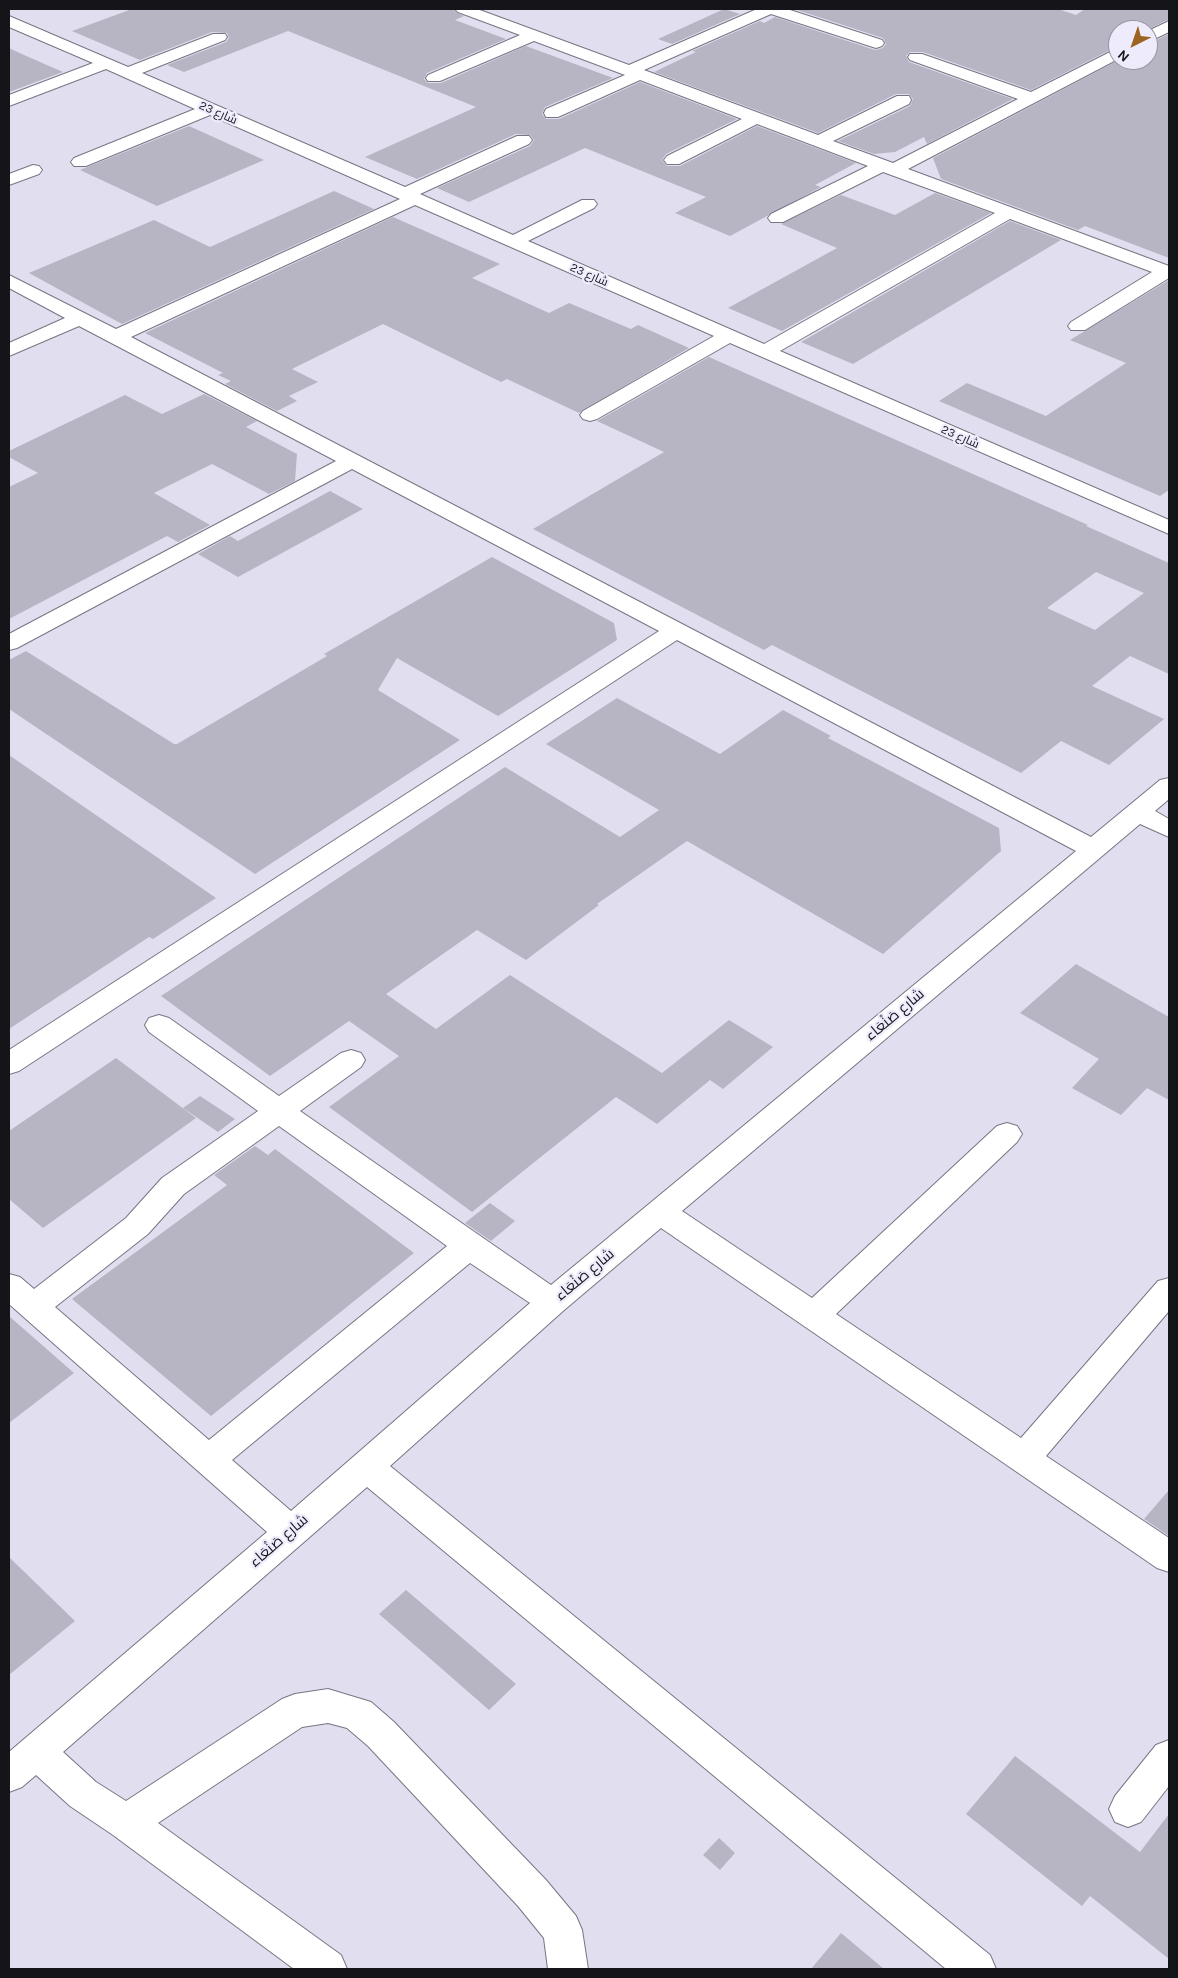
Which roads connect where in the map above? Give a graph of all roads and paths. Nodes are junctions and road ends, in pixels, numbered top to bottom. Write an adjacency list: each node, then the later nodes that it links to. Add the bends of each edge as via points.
1 (464, 9): 4 (street)
2 (770, 9): 6 (street); 10 (street)
3 (9, 21): 9 (street, شارع 23)
4 (534, 34): 10 (street); 12 (street)
5 (219, 37): 11 (street)
6 (876, 43)
7 (916, 57): 13 (street)
8 (1108, 58): 13 (street)
9 (106, 64): 11 (street, شارع 23); 15 (street)
10 (636, 72): 17 (street); 18 (street)
11 (127, 73): 16 (street, شارع 23)
12 (434, 78)
13 (1032, 98): 24 (street)
14 (903, 100): 21 (street)
15 (9, 101)
16 (209, 109): 23 (street); 27 (street, شارع 23)
17 (552, 113)
18 (757, 118): 21 (street); 22 (street)
19 (505, 135): 27 (street)
20 (522, 140): 27 (street)
21 (818, 142): 24 (street)
22 (673, 160)
23 (80, 162)
24 (887, 168): 29 (street); 30 (street)
25 (33, 170): 26 (street)
26 (9, 180)
27 (402, 193): 31 (street, شارع 23); 37 (street)
28 (588, 204): 31 (street)
29 (1008, 213): 32 (street); 39 (street)
30 (777, 218)
31 (513, 242): 36 (street, شارع 23)
32 (1168, 271): 35 (street)
33 (9, 281): 34 (street)
34 (80, 318): 37 (street); 38 (street)
35 (1078, 326)
36 (729, 336): 39 (street, شارع 23); 40 (street)
37 (115, 337): 41 (street)
38 (9, 350)
39 (765, 351): 42 (street, شارع 23)
40 (590, 415)
41 (354, 460): 43 (street); 44 (street)
42 (1169, 528)
43 (677, 630): 48 (street); 51 (street)
44 (9, 643)
45 (1169, 786): 46 (street, شارع صَنْعَاء)
46 (1137, 812): 47 (street); 48 (street, شارع صَنْعَاء)
47 (1169, 829)
48 (1093, 849): 54 (street, شارع صَنْعَاء)
49 (158, 1025): 52 (street)
50 (351, 1060): 52 (street)
51 (9, 1064)
52 (279, 1111): 55 (street); 59 (street, via 173,1186 137,1226)
53 (1007, 1134): 60 (street)
54 (661, 1212): 58 (street, شارع صَنْعَاء); 60 (street)
55 (469, 1246): 58 (street); 62 (street)
56 (9, 1286): 59 (street)
57 (1169, 1290): 61 (street)
58 (552, 1302): 63 (street, شارع صَنْعَاء)
59 (33, 1307): 62 (street)
60 (814, 1316): 61 (street)
61 (1024, 1458): 65 (street)
62 (208, 1460): 64 (street)
63 (366, 1467): 64 (street, شارع صَنْعَاء); 73 (street)
64 (290, 1531): 66 (street, شارع صَنْعَاء)
65 (1169, 1557)
66 (37, 1752): 68 (street, شارع صَنْعَاء); 70 (street, via 83,1794)
67 (1169, 1757): 69 (street)
68 (9, 1775)
69 (1128, 1809)
70 (126, 1822): 71 (street); 72 (street, via 295,1711 328,1706 358,1714 381,1734 562,1930)
71 (327, 1969)
72 (568, 1969)
73 (976, 1969)

